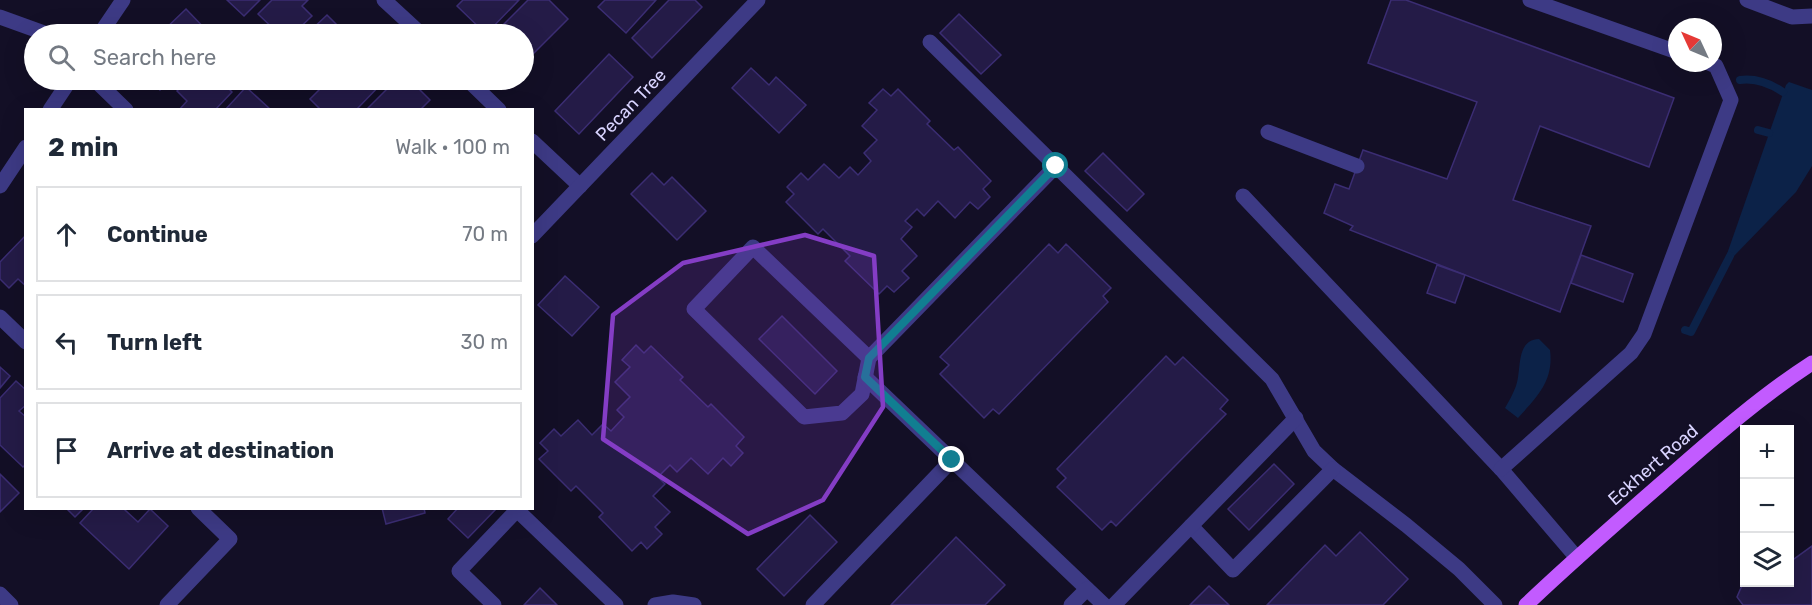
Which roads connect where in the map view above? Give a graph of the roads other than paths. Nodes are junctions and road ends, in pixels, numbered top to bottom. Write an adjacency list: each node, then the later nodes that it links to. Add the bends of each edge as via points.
1 (123, 0): 8 (street)
2 (384, 0): 9 (street)
3 (758, 0): 26 (street, Pecan Tree)
4 (1530, 0): 12 (street)
5 (1747, 0): 6 (street, via 1792,17)
6 (1812, 16)
7 (0, 17): 10 (street)
8 (107, 24)
9 (410, 24)
10 (24, 26)
11 (930, 42): 23 (street)
12 (1668, 49)
13 (1719, 72): 37 (street, via 1731,100 1644,334 1631,353)
14 (63, 90): 17 (street)
15 (105, 90): 18 (street)
16 (479, 90): 19 (street)
17 (51, 108)
18 (124, 108)
19 (498, 108)
20 (1268, 132): 24 (street)
21 (534, 143): 26 (street)
22 (24, 150): 25 (street)
23 (1056, 166): 31 (street); 34 (street, via 1272,378)
24 (1357, 166)
25 (0, 186)
26 (580, 186): 28 (street, Pecan Tree)
27 (1243, 196): 37 (street)
28 (534, 234)
29 (0, 317): 30 (street)
30 (24, 340)
31 (869, 358): 33 (street); 33 (street, via 753,247 693,309 804,417 842,413 862,394)
32 (1812, 363): 40 (main road, Eckhert Road, via 1724,429)
33 (865, 377): 35 (street)
34 (1296, 418): 36 (street, via 1314,451); 39 (street)
35 (952, 460): 41 (street); 49 (street)
36 (1333, 469): 39 (street, via 1233,570); 53 (street, via 1459,569)
37 (1501, 469): 40 (street)
38 (200, 510): 44 (street, via 230,539)
39 (1191, 526): 52 (street)
40 (1577, 558): 54 (main road, Eckhert Road)
41 (1087, 589): 50 (street); 51 (street)
42 (0, 594): 43 (street)
43 (10, 605)
44 (167, 605)
45 (494, 605): 46 (street, via 459,571 517,510)
46 (616, 605)
47 (656, 605): 48 (street)
48 (694, 605)
49 (813, 605)
50 (1071, 605)
51 (1104, 605)
52 (1114, 605)
53 (1495, 605)
54 (1526, 605)

